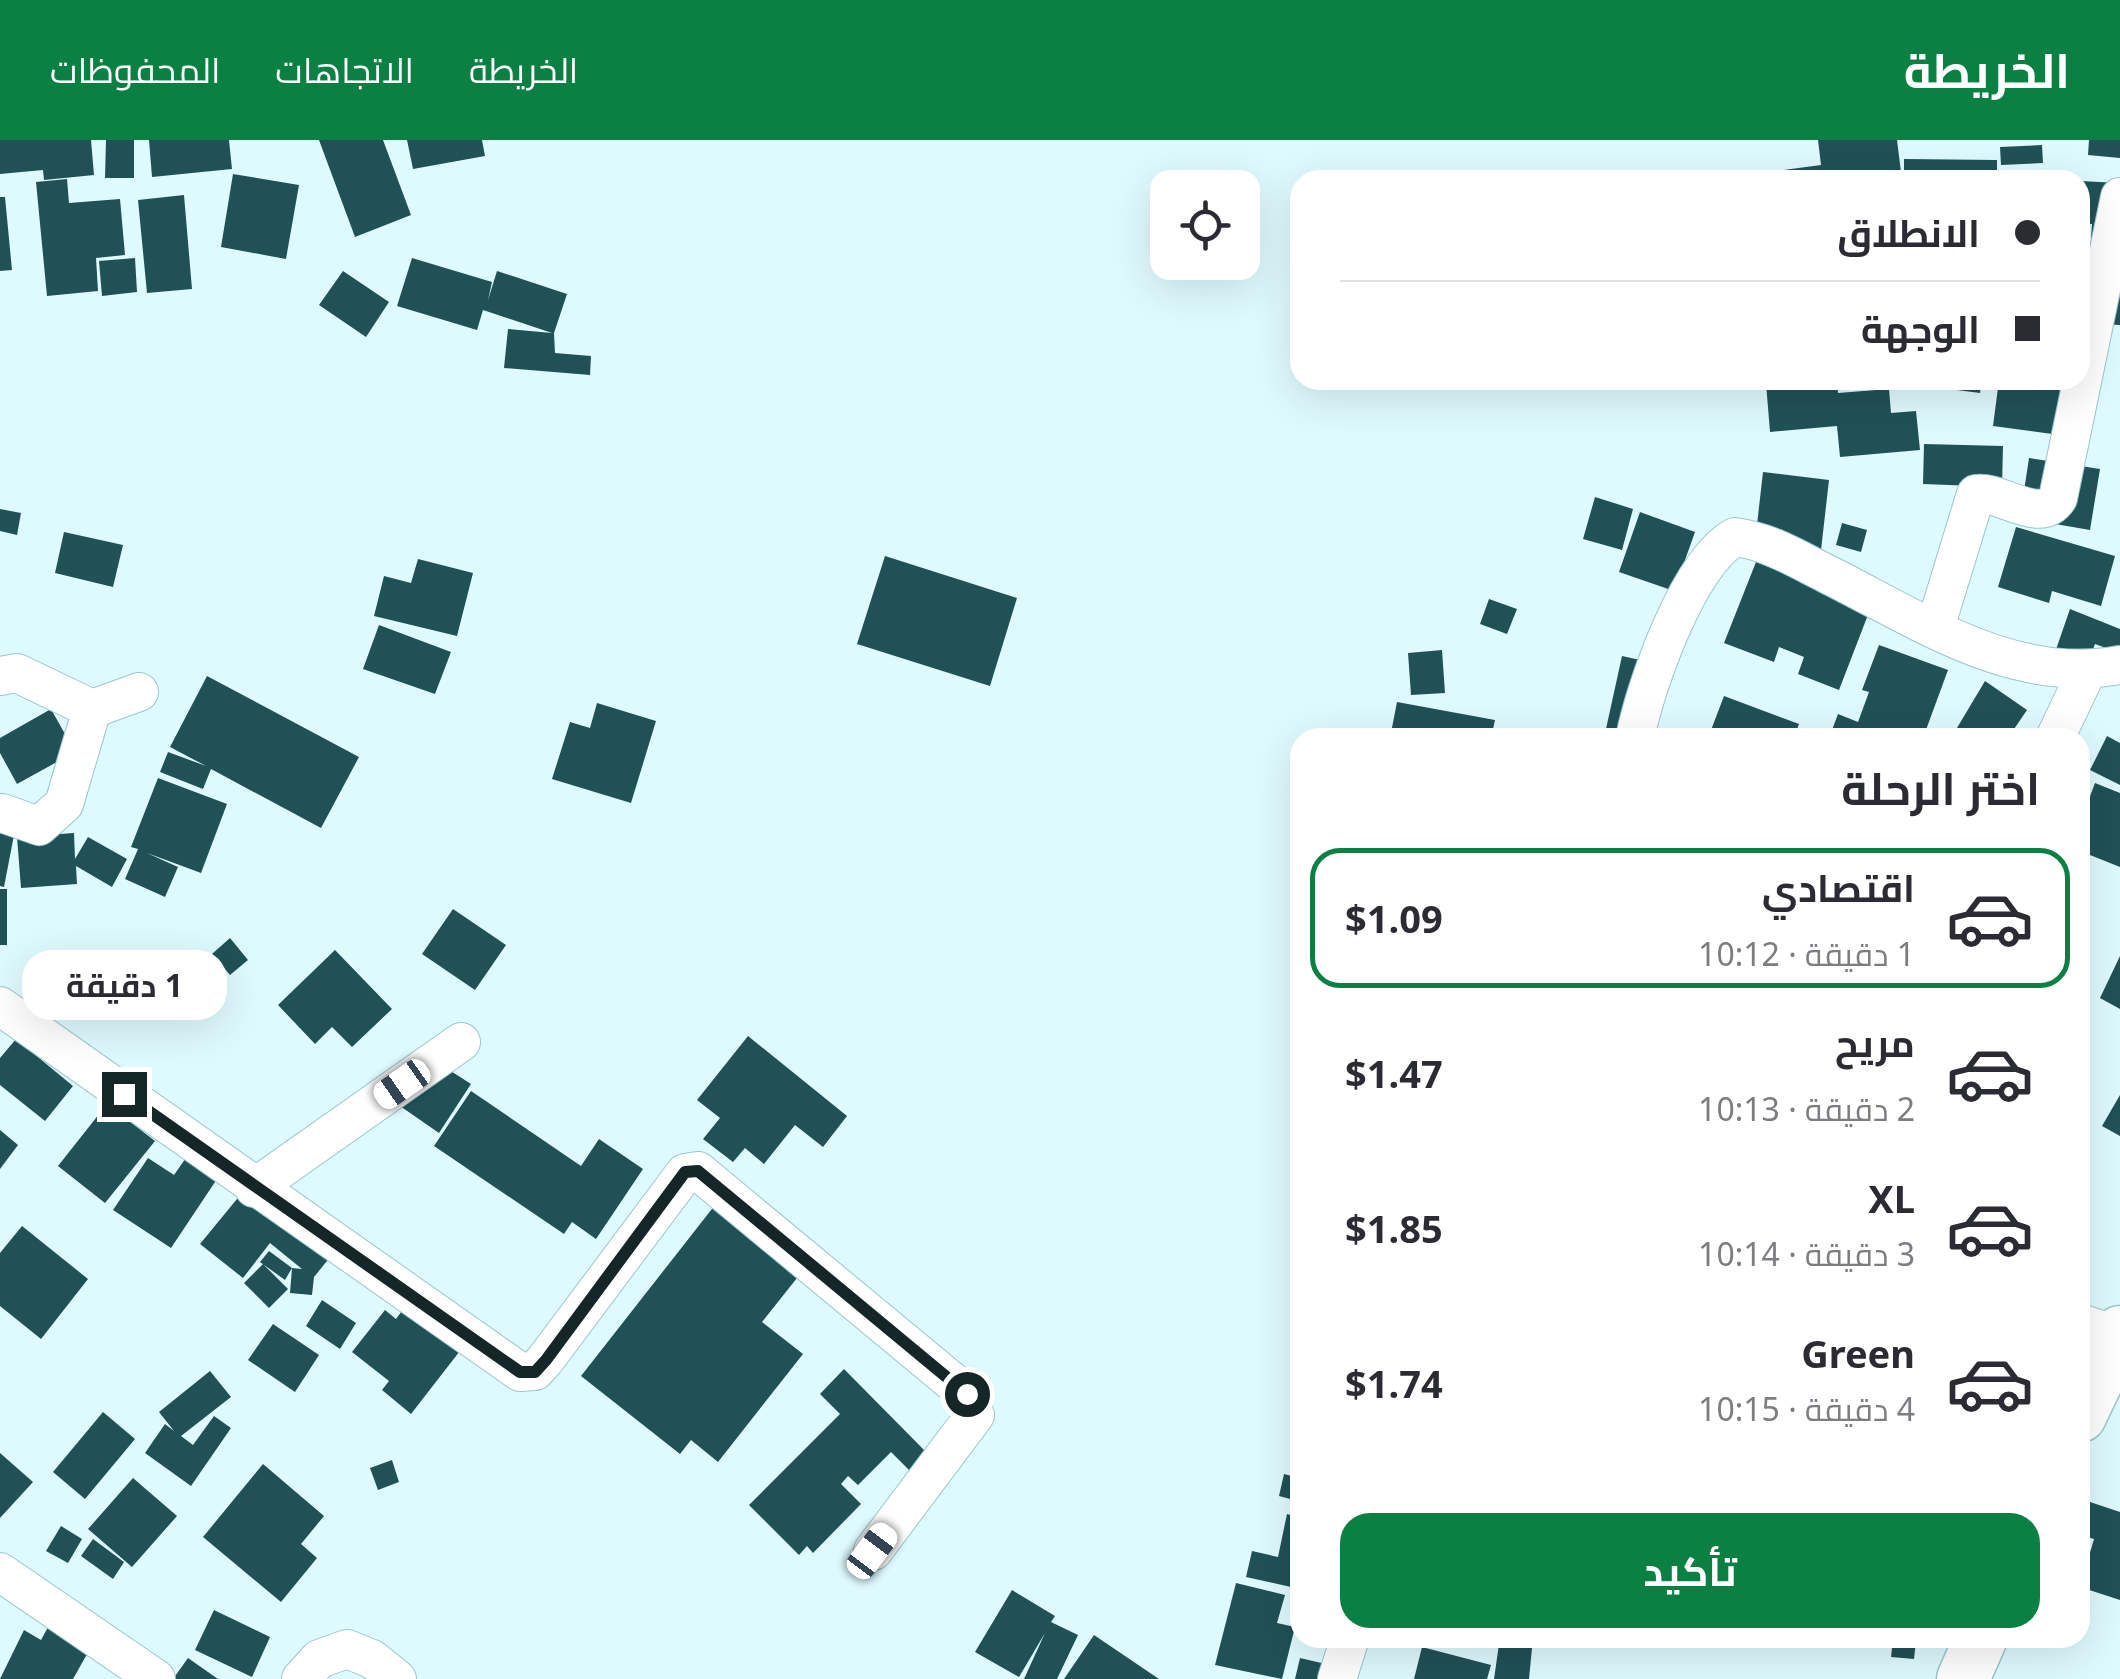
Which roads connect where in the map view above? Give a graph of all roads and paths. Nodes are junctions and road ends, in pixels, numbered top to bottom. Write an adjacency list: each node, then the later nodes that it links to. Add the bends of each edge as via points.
1 (2120, 196): 2 (street)
2 (2090, 342)
3 (2080, 390): 4 (street, via 2058,498 2040,510 1976,494)
4 (1935, 628): 5 (street, via 2032,667); 9 (street, via 1774,548 1734,538 1717,552 1672,624)
5 (2104, 668): 10 (street)
6 (0, 676): 8 (street, via 17,673)
7 (139, 692): 8 (street)
8 (92, 709): 11 (street, via 64,804 39,826)
9 (1637, 728)
10 (2062, 728)
11 (2, 813)
12 (0, 1006): 14 (street)
13 (461, 1042): 14 (street)
14 (254, 1188): 17 (street, via 520,1372 535,1372 685,1172 698,1171 870,1310 974,1405 975,1415)
15 (2105, 1330): 16 (street)
16 (2090, 1382)
17 (872, 1551)
18 (0, 1572): 21 (street)
19 (1347, 1648): 24 (street)
20 (1977, 1648): 25 (street)
21 (156, 1679)
22 (301, 1679): 23 (street, via 319,1659 347,1649)
23 (398, 1679)
24 (1337, 1679)
25 (1963, 1679)

